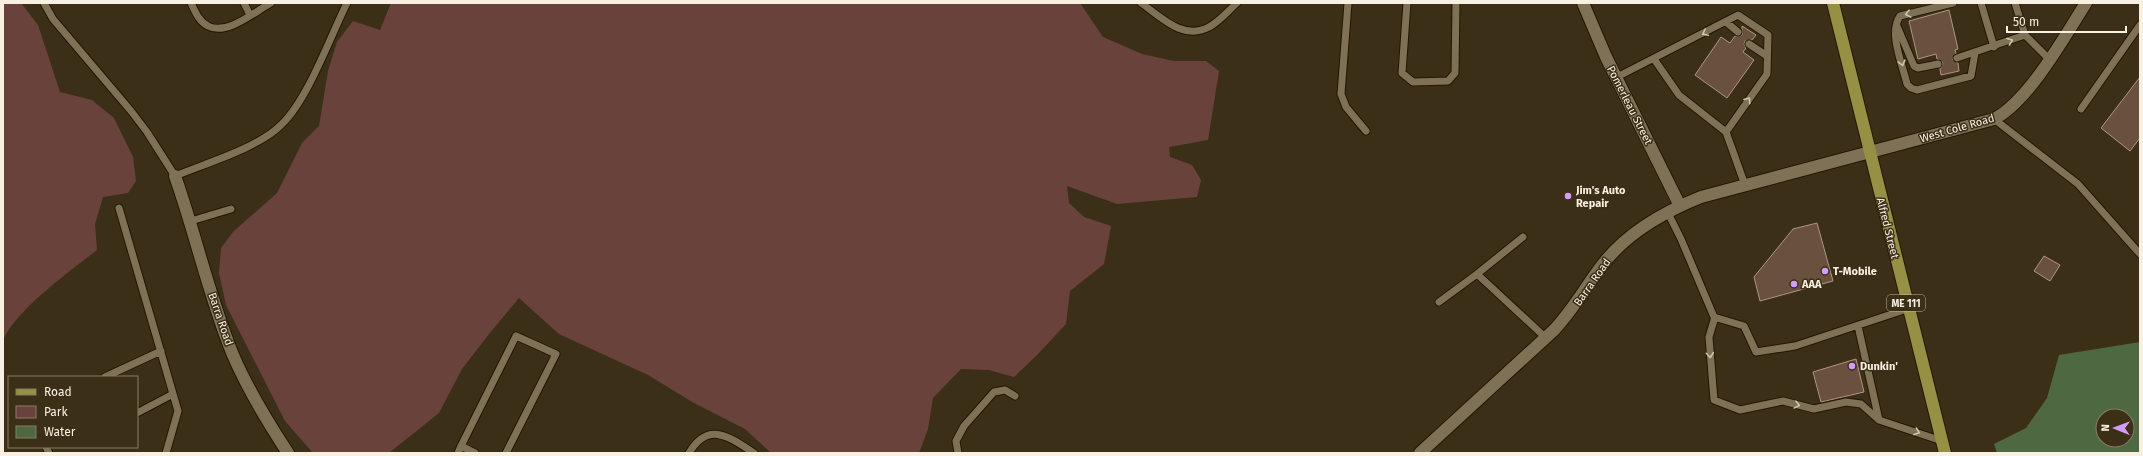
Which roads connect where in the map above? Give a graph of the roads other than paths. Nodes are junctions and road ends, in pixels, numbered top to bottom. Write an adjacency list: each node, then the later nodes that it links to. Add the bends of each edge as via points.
1 (44, 3): 37 (lane, via 53,19 147,132)
2 (191, 3): 17 (lane, via 207,26 219,29)
3 (244, 3): 17 (lane)
4 (271, 3): 17 (lane)
5 (347, 3): 37 (lane, via 300,100 282,125 256,143)
6 (1141, 3): 7 (lane, via 1178,29 1190,32 1209,28)
7 (1237, 3)
8 (1348, 3): 34 (lane, via 1341,94 1346,107)
9 (1407, 3): 10 (lane, via 1402,73 1413,82 1448,81 1455,73)
10 (1456, 3)
11 (1583, 3): 31 (street, Pomerleau Street)
12 (1833, 3): 36 (main road, Alfred Street / ME 111)
13 (1953, 3): 20 (lane, one-way to 20, via 1900,16)
14 (1981, 3): 24 (lane)
15 (2086, 3): 29 (street, West Cole Road)
16 (2016, 4): 22 (lane)
17 (250, 15)
18 (1726, 22): 21 (lane); 26 (lane, via 1738,15 1768,36); 28 (lane, one-way to 28)
19 (2140, 25): 32 (lane)
20 (1897, 26): 25 (lane, one-way to 25, via 1895,39 1907,84 1911,88 1917,90 1971,76); 30 (lane, via 1914,66 1918,68)
21 (1738, 32)
22 (2026, 35): 24 (lane, one-way to 22); 29 (lane)
23 (1749, 44): 26 (lane)
24 (1994, 47): 25 (lane)
25 (1975, 53): 27 (lane)
26 (1767, 56): 35 (lane, one-way to 26, via 1767,74)
27 (1957, 58)
28 (1654, 59): 31 (lane); 35 (lane, via 1679,95)
29 (2049, 59): 33 (street, West Cole Road, via 2022,97 2009,110)
30 (1938, 64)
31 (1617, 77): 39 (street, Pomerleau Street)
32 (2081, 109)
33 (1994, 119): 36 (street, West Cole Road); 45 (lane, via 2078,184)
34 (1366, 131)
35 (1726, 132): 38 (lane)
36 (1869, 152): 38 (street, Barra Road); 48 (main road, Alfred Street / ME 111)
37 (175, 176): 43 (street, Barra Road)
38 (1745, 184): 39 (street, Barra Road)
39 (1680, 206): 42 (street, Barra Road)
40 (119, 208): 52 (lane)
41 (231, 209): 43 (lane)
42 (1668, 213): 49 (lane); 51 (street, Barra Road, via 1630,238 1613,253 1572,310)
43 (191, 221): 61 (street, Barra Road, via 220,320 234,355 258,406)
44 (1523, 236): 46 (lane)
45 (2140, 254)
46 (1477, 274): 47 (lane); 51 (lane)
47 (1439, 302)
48 (1907, 309): 50 (lane); 58 (main road, Alfred Street / ME 111)
49 (1715, 317): 50 (lane, via 1744,326 1756,352 1795,346); 57 (lane, one-way to 57, via 1709,337 1714,400 1740,410 1783,401 1814,409 1846,402 1861,404)
50 (1858, 326): 57 (lane)
51 (1546, 338): 67 (street, Barra Road)
52 (161, 351): 53 (lane); 54 (lane)
53 (107, 376)
54 (173, 394): 56 (lane); 60 (lane, via 178,411)
55 (1015, 396): 66 (lane, via 1005,390 994,392 964,426 956,441)
56 (138, 412)
57 (1879, 420): 58 (lane, one-way to 58)
58 (1943, 447)
59 (460, 450): 62 (lane); 63 (lane, via 516,336 556,354)
60 (166, 453)
61 (288, 453)
62 (475, 453)
63 (506, 453)
64 (689, 453): 65 (lane, via 699,439 714,433)
65 (754, 453)
66 (958, 453)
67 (1420, 453)

